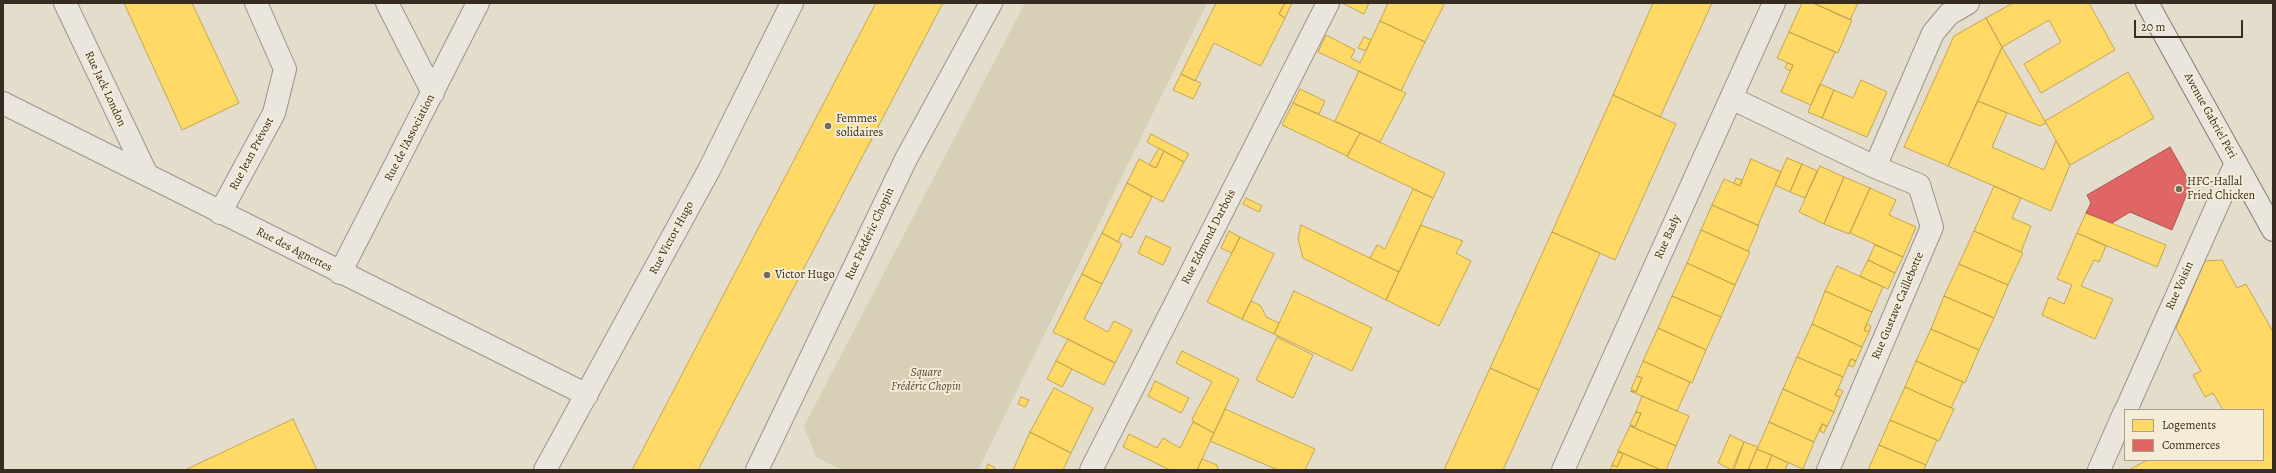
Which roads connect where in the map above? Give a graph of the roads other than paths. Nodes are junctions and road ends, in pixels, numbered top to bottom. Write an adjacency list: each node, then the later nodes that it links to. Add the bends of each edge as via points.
1 (65, 3): 16 (street, Rue Jack London)
2 (256, 3): 17 (street, Rue Jean Prévost, via 285,70 274,113)
3 (387, 3): 11 (street)
4 (478, 3): 11 (street, Rue de l'Association)
5 (792, 3): 20 (street, Rue Victor Hugo, via 709,170)
6 (991, 3): 24 (street, Rue Frédéric Chopin, via 906,159)
7 (1328, 3): 25 (street, Rue Edmond Darbois)
8 (1774, 3): 12 (street, Rue Basly)
9 (1968, 3): 15 (street, via 1949,14 1933,33)
10 (2147, 3): 14 (street, Avenue Gabriel Péri)
11 (433, 93): 19 (street, Rue de l'Association)
12 (1731, 98): 15 (street, Rue Gustave Caillebotte); 26 (street, Rue Basly)
13 (3, 103): 16 (street, Rue des Agnettes)
14 (2236, 163): 18 (street, Avenue Gabriel Péri); 21 (street, Rue Voisin)
15 (1874, 166): 27 (street, Rue Gustave Caillebotte, via 1919,185 1932,227)
16 (147, 175): 17 (street, Rue des Agnettes)
17 (220, 213): 19 (street, Rue des Agnettes)
18 (2273, 230)
19 (340, 273): 20 (street, Rue des Agnettes)
20 (587, 395): 23 (street, Rue Victor Hugo)
21 (2126, 409)
22 (2124, 413): 28 (street, Rue Voisin)
23 (545, 470)
24 (757, 470)
25 (1091, 470)
26 (1563, 470)
27 (1828, 470)
28 (2099, 470)

